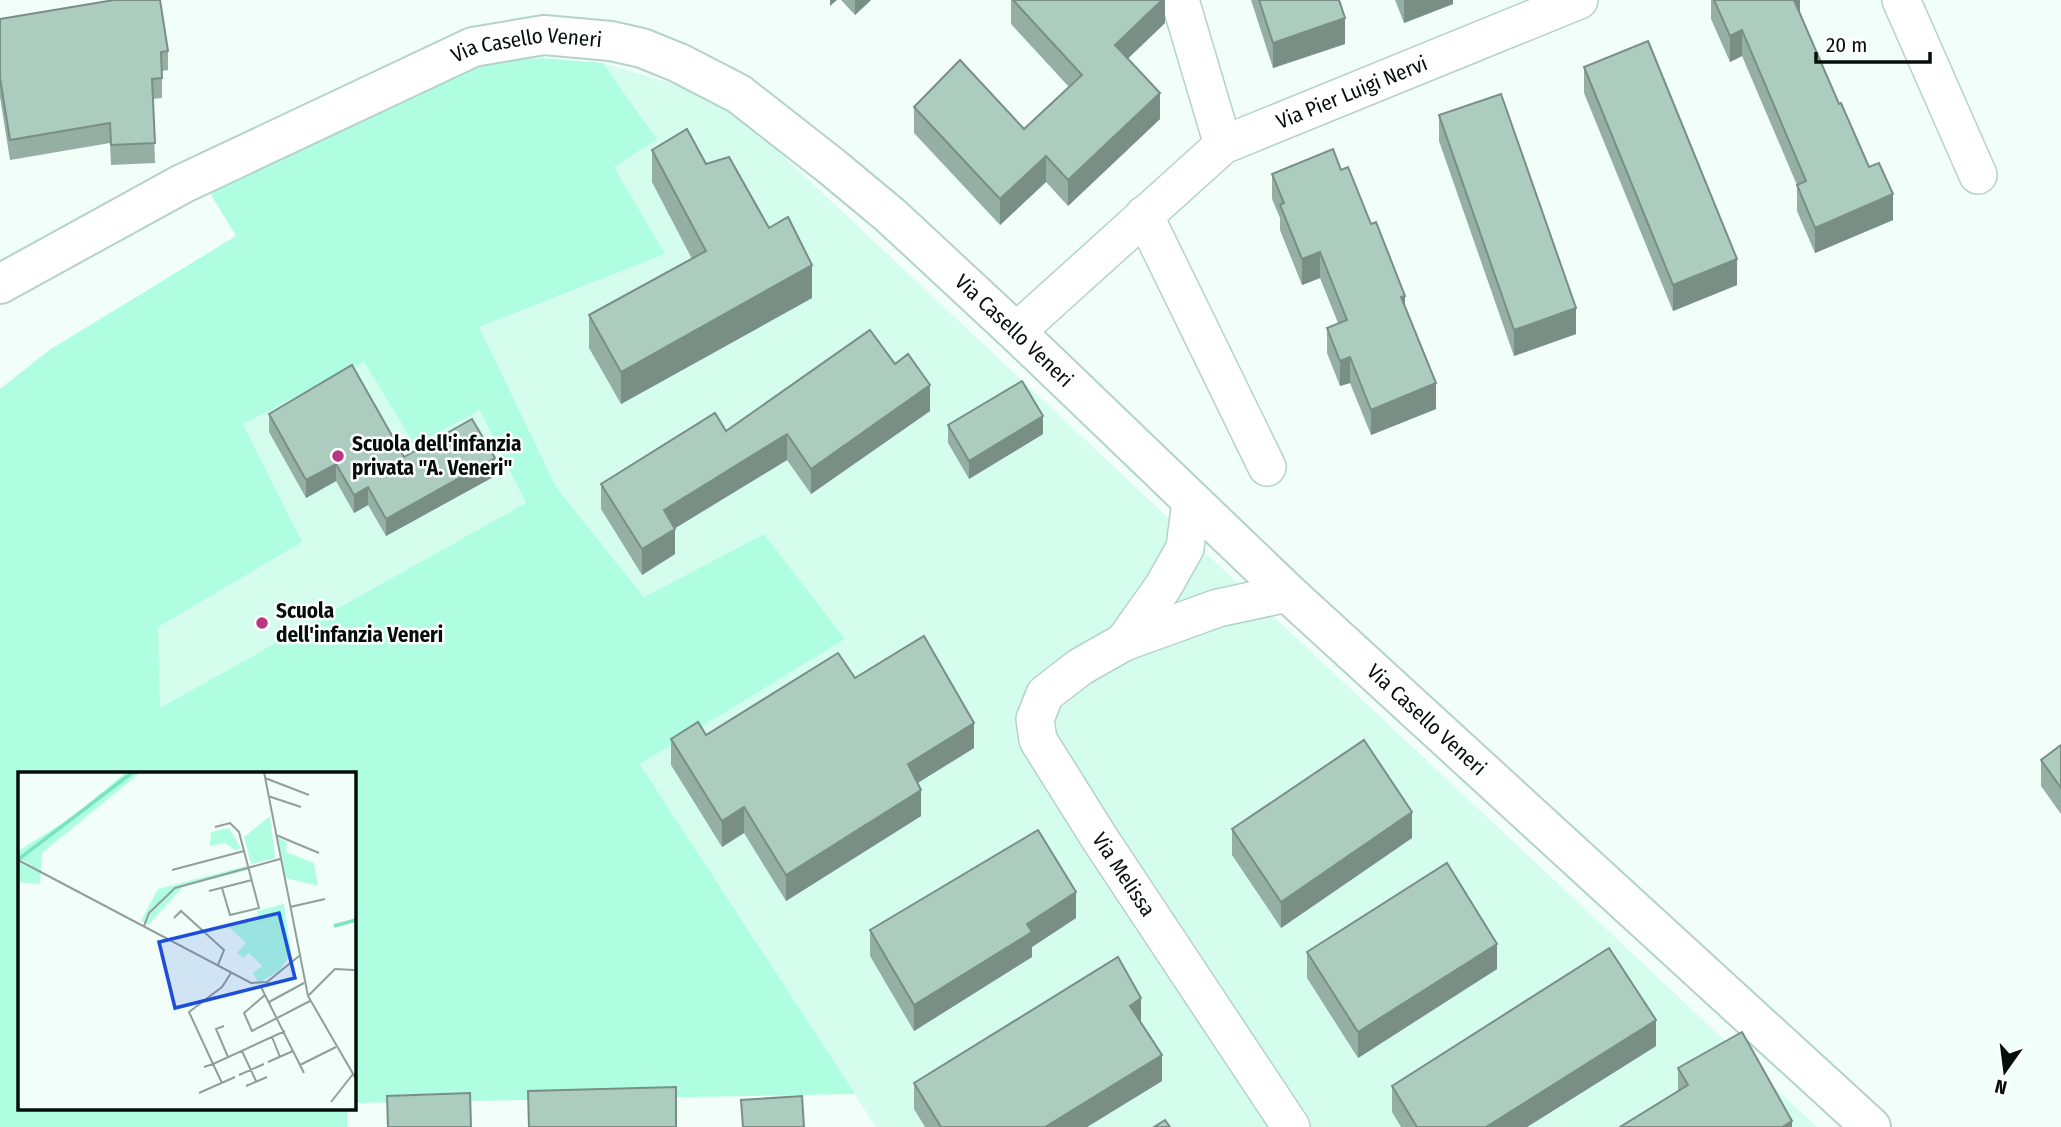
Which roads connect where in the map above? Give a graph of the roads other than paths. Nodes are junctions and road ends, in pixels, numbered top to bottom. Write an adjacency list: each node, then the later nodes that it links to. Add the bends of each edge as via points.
1 (1180, 0): 4 (street)
2 (1579, 0): 4 (street, Via Pier Luigi Nervi)
3 (1901, 0): 5 (street)
4 (1223, 145): 6 (street, Via Pier Luigi Nervi)
5 (1978, 175)
6 (1144, 215): 8 (street, Via Pier Luigi Nervi); 9 (street)
7 (0, 284): 8 (street, Via Casello Veneri, via 182,184 473,47 544,35 642,48 739,94 890,215)
8 (1016, 332): 10 (street, Via Casello Veneri)
9 (1267, 467)
10 (1191, 501): 11 (street, Via Casello Veneri); 12 (street, Via Melissa, via 1185,548)
11 (1287, 593): 12 (street, Via Melissa, via 1208,611); 14 (street, Via Casello Veneri)
12 (1124, 642): 13 (street, Via Melissa, via 1045,694 1035,719 1038,740)
13 (1291, 1127)
14 (1871, 1127)

